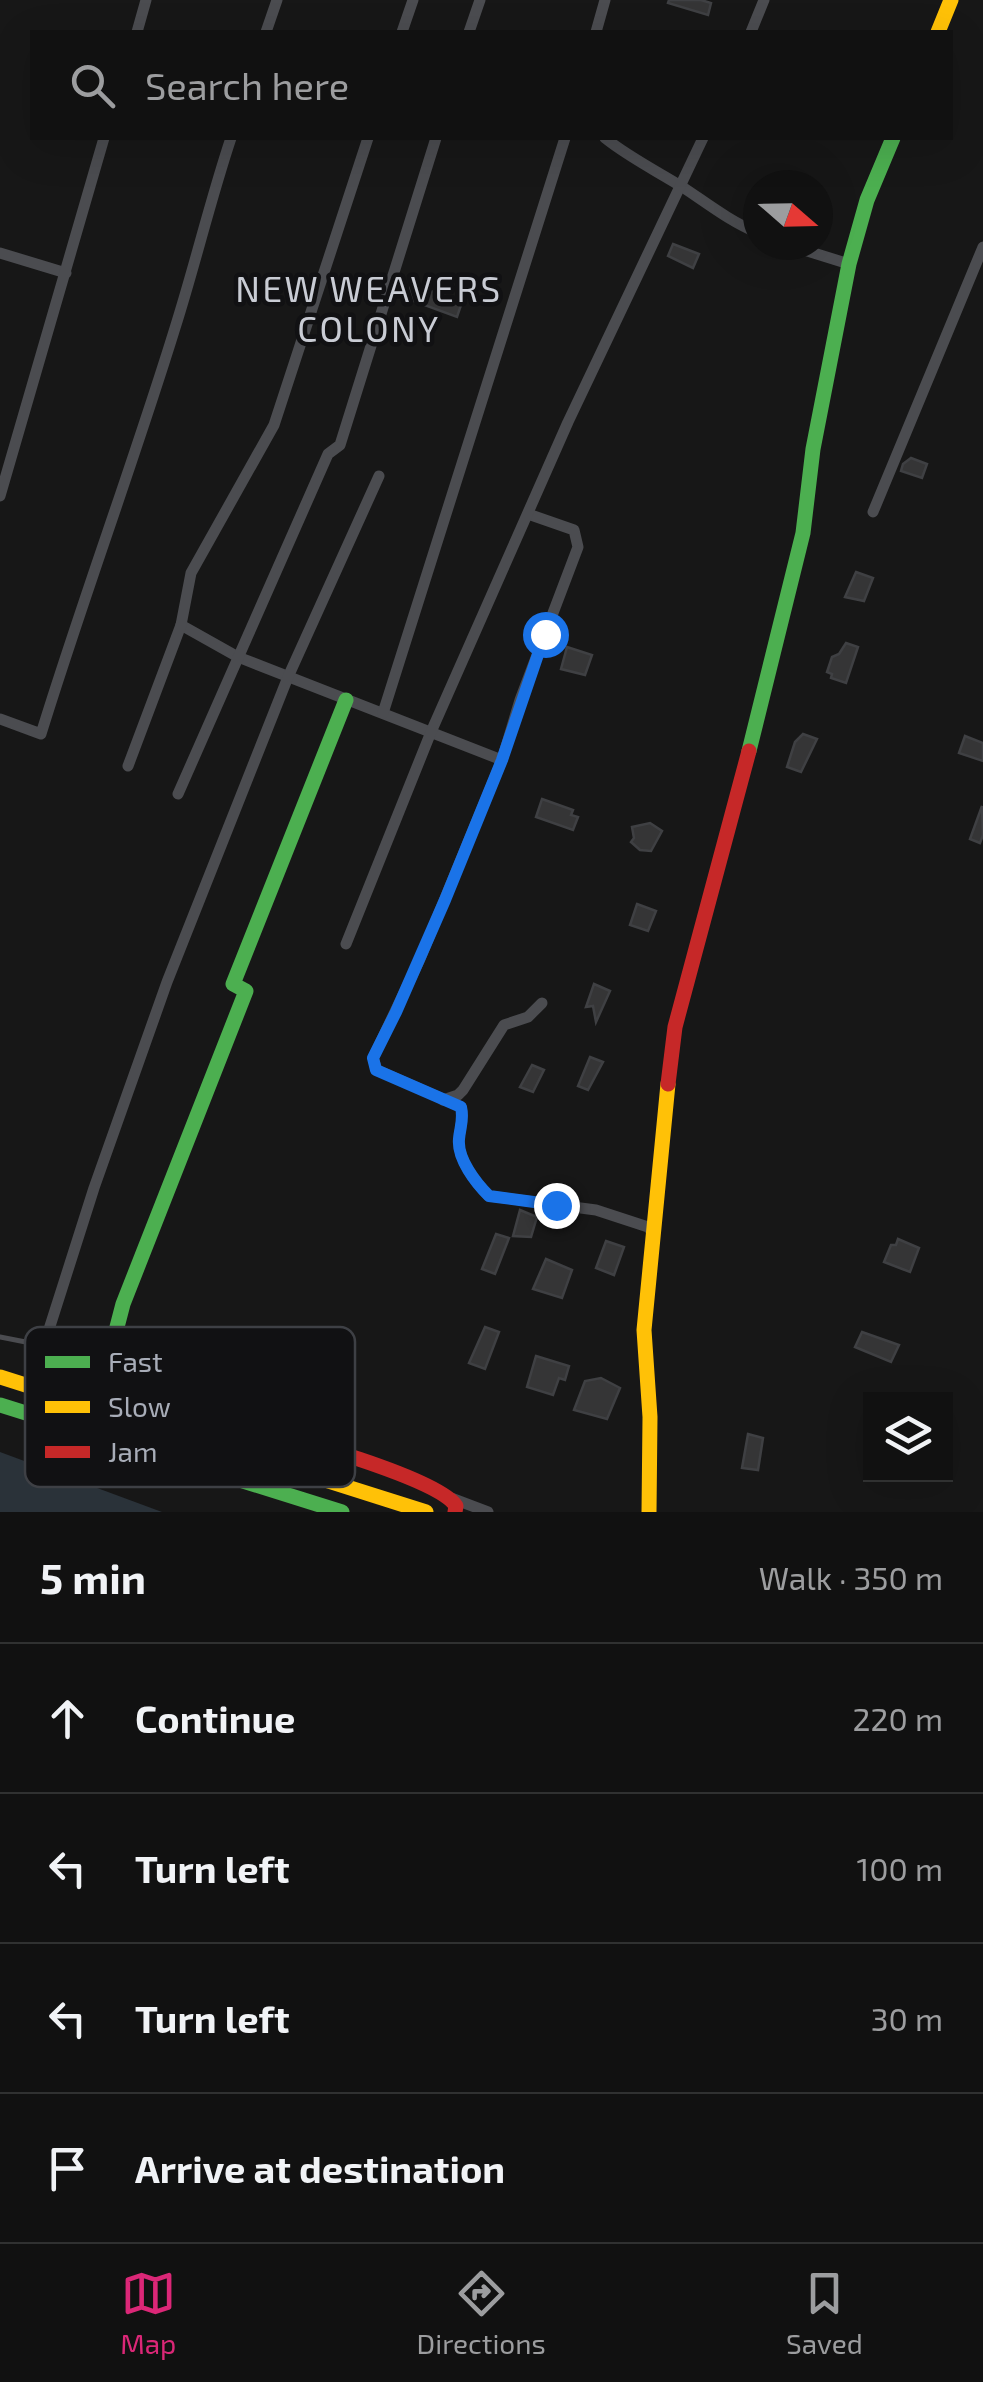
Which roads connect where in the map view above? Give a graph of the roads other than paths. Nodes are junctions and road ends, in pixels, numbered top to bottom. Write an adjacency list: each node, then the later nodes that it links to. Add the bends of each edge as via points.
1 (146, 0): 8 (street)
2 (277, 0): 9 (street)
3 (412, 0): 10 (street)
4 (480, 0): 11 (street)
5 (606, 0): 12 (street)
6 (764, 0): 13 (street)
7 (952, 0): 14 (main road)
8 (138, 30)
9 (267, 30)
10 (403, 30)
11 (470, 30)
12 (597, 30)
13 (752, 30)
14 (939, 30)
15 (103, 140): 29 (street)
16 (229, 140): 41 (street, via 176,328 41,734)
17 (367, 140): 36 (street, via 274,424 191,572)
18 (435, 140): 37 (street, via 340,445 328,454)
19 (564, 140): 40 (street)
20 (607, 140): 23 (street)
21 (702, 140): 23 (street)
22 (892, 140): 28 (main road)
23 (680, 186): 24 (street); 35 (street)
24 (743, 227)
25 (983, 248): 34 (street)
26 (0, 253): 29 (street)
27 (833, 259): 28 (street)
28 (849, 264): 49 (main road, via 803,533 675,1027)
29 (66, 273): 31 (street)
30 (0, 428): 31 (street)
31 (16, 432): 33 (street)
32 (379, 476): 38 (street)
33 (0, 496)
34 (873, 512)
35 (528, 514): 42 (street); 43 (street, via 574,530 578,547)
36 (181, 626): 37 (street); 44 (street)
37 (238, 657): 38 (street); 45 (street)
38 (288, 677): 39 (street); 50 (street, via 167,982)
39 (346, 700): 40 (street); 51 (main road, via 233,984 246,991)
40 (383, 713): 42 (street)
41 (0, 718)
42 (430, 732): 43 (street); 46 (street)
43 (502, 760): 48 (street, via 373,1058 376,1070 389,1078)
44 (128, 766)
45 (178, 794)
46 (346, 944)
47 (542, 1003): 48 (street, via 528,1017 504,1025 458,1095)
48 (443, 1100): 49 (street, via 461,1107 458,1145 489,1196 596,1210)
49 (653, 1233): 65 (main road, via 644,1330)
50 (50, 1327)
51 (117, 1327)
52 (0, 1337): 53 (lane)
53 (25, 1342)
54 (0, 1378): 55 (main road)
55 (25, 1386)
56 (0, 1405): 57 (main road)
57 (25, 1413)
58 (355, 1458): 61 (main road)
59 (262, 1487): 62 (main road)
60 (347, 1487): 63 (main road)
61 (453, 1505): 64 (street)
62 (342, 1512)
63 (426, 1512)
64 (488, 1512)
65 (649, 1512)

